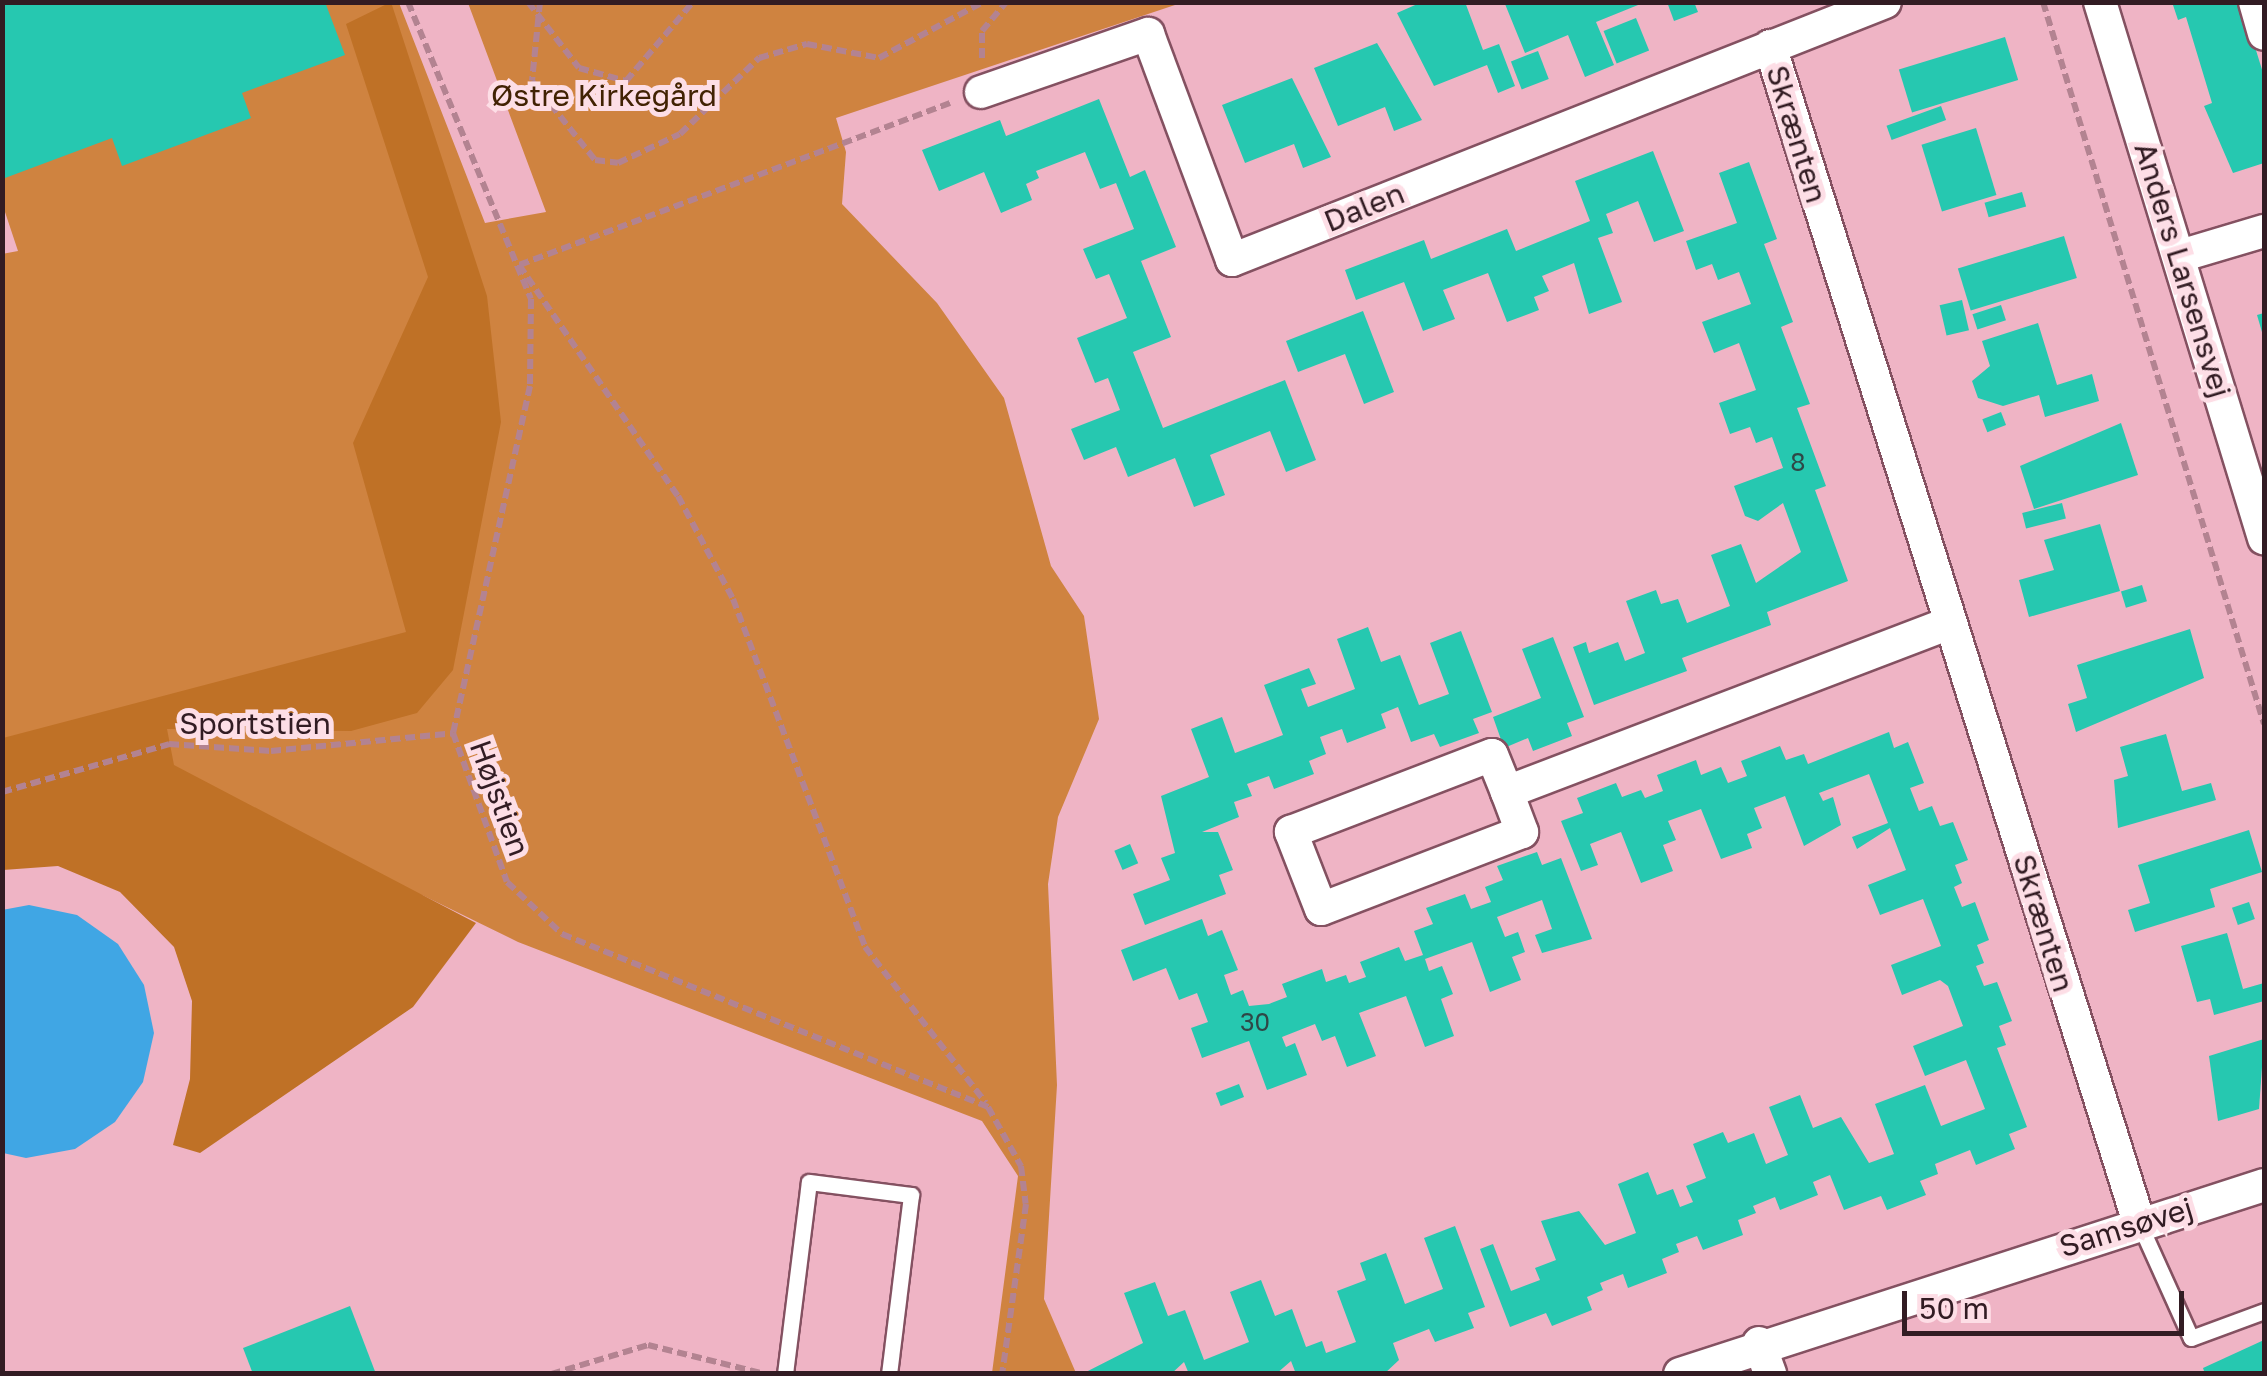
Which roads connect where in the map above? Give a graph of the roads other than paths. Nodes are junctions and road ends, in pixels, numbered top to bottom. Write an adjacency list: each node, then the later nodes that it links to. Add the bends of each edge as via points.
1 (1885, 2): 5 (street, Dalen)
2 (2100, 2): 8 (street, Anders Larsensvej)
3 (2255, 2): 4 (street)
4 (2264, 34)
5 (1770, 46): 6 (street, Dalen, via 1232,260 1148,34); 10 (street, Skrænten)
6 (981, 92)
7 (2264, 231): 8 (street)
8 (2180, 256): 9 (street, Anders Larsensvej)
9 (2264, 538)
10 (1950, 622): 11 (street); 13 (street, Skrænten)
11 (1507, 792): 11 (street, via 1492,755 1291,832 1321,909 1522,832)
12 (2264, 1185): 13 (street, Samsøvej)
13 (2139, 1223): 14 (lane, via 2192,1338); 15 (street, Samsøvej)
14 (2264, 1311)
15 (1765, 1358): 18 (street, Samsøvej)
16 (785, 1374): 17 (lane, via 809,1182 911,1195)
17 (889, 1374)
18 (1680, 1374)

